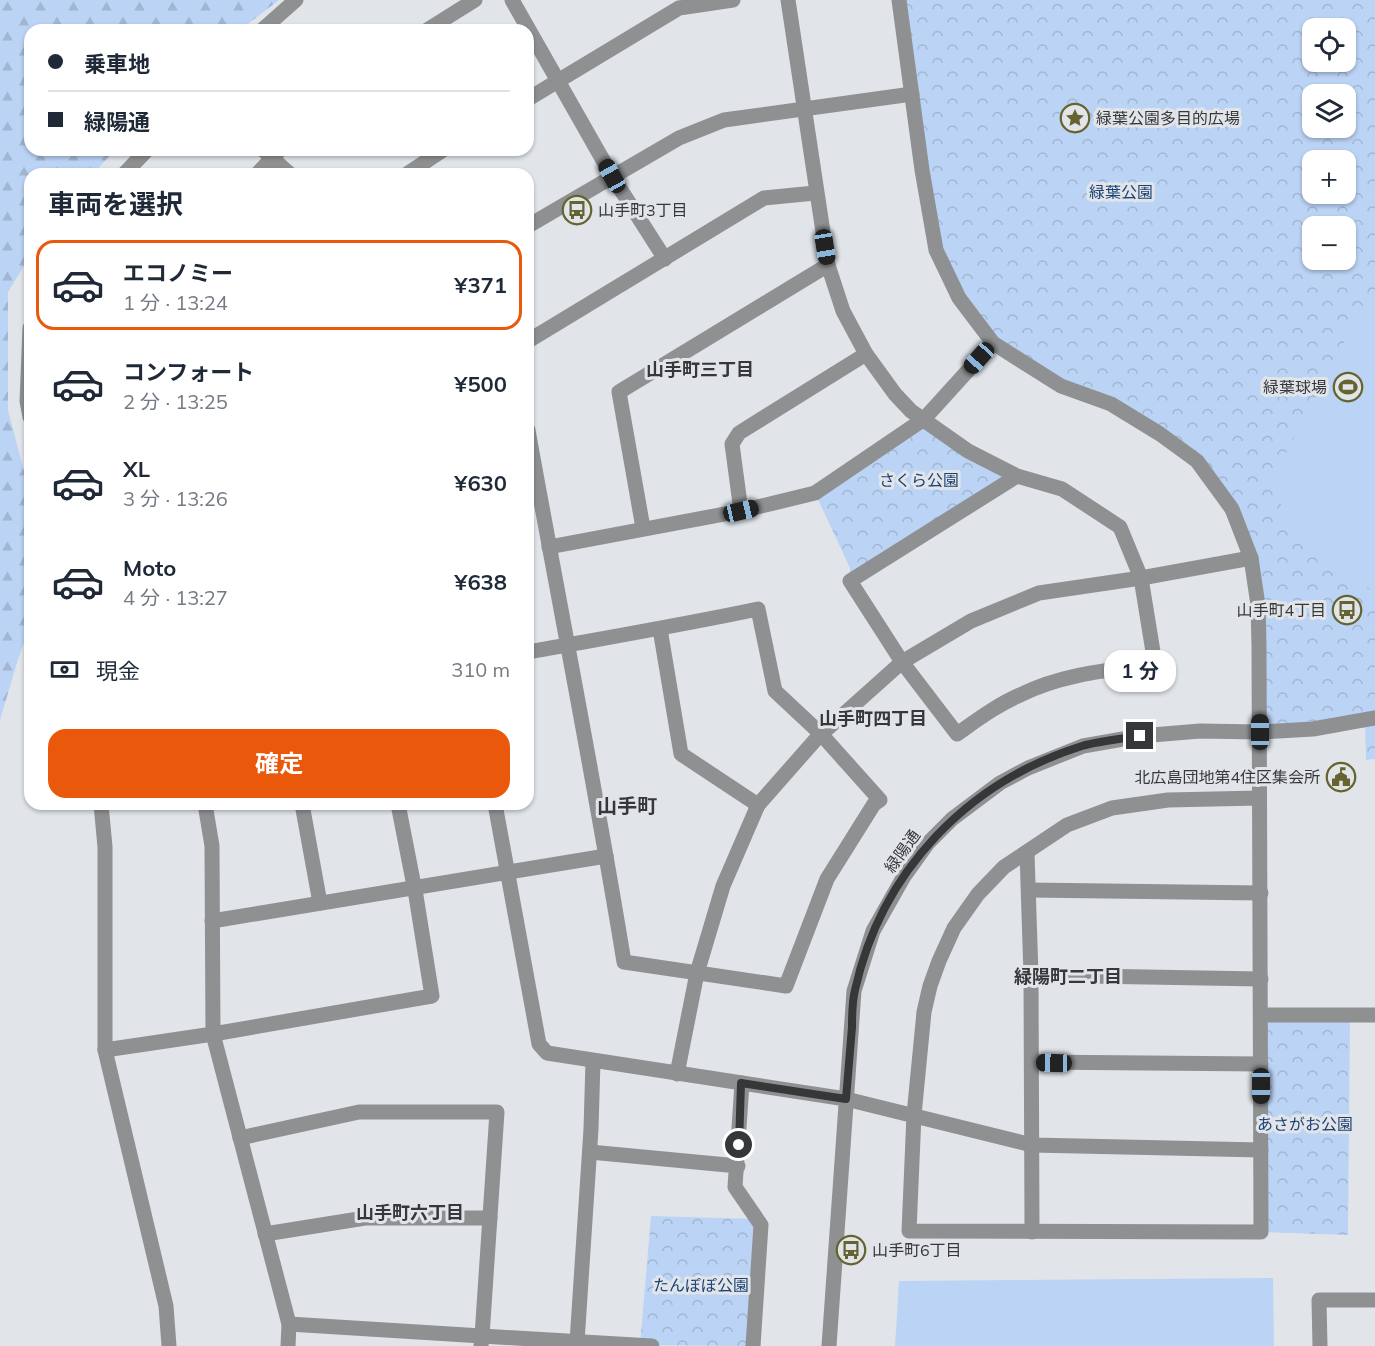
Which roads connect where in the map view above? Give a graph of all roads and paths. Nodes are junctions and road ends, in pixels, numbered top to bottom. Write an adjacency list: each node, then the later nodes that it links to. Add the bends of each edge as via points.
1 (296, 0): 7 (street)
2 (475, 0): 8 (street)
3 (512, 0): 9 (street)
4 (733, 0): 11 (street, via 679,8)
5 (788, 0): 14 (street)
6 (899, 0): 12 (street)
7 (269, 24)
8 (436, 24)
9 (526, 24)
10 (534, 37): 11 (street)
11 (559, 80): 13 (street); 21 (street)
12 (912, 94): 14 (street); 27 (street, via 936,250 959,298)
13 (534, 95)
14 (805, 109): 21 (street, via 724,120 679,138); 22 (street)
15 (141, 156): 18 (street)
16 (275, 156): 19 (street)
17 (434, 156): 20 (street)
18 (130, 168)
19 (285, 168)
20 (416, 168)
21 (612, 176): 23 (street); 24 (street)
22 (815, 193): 24 (street, via 764,198); 25 (street)
23 (534, 222)
24 (664, 259): 26 (street)
25 (828, 265): 28 (street, via 843,311); 33 (street, via 619,392)
26 (534, 337)
27 (993, 343): 29 (street); 35 (street, via 1061,386 1111,404 1197,461 1232,509)
28 (866, 354): 29 (street, via 895,394); 32 (street, via 739,433 732,444)
29 (924, 419): 31 (street, via 968,451); 32 (street, via 815,493)
30 (534, 463): 34 (street)
31 (1017, 476): 36 (street, via 1062,489 1120,527); 40 (street, via 850,581)
32 (741, 511): 33 (street)
33 (643, 528): 34 (street)
34 (549, 547): 38 (street)
35 (1251, 558): 36 (street); 42 (street, via 1258,605)
36 (1141, 578): 40 (street, via 1039,593 971,621); 40 (street, via 1155,664 1090,673 1020,694 957,734)
37 (660, 629): 38 (street); 43 (street, via 758,609 776,692); 45 (street, via 681,754)
38 (567, 645): 39 (street); 52 (street)
39 (534, 651)
40 (902, 662): 43 (street)
41 (1375, 718): 42 (street, 緑陽通, via 1313,729)
42 (1260, 732): 44 (street); 71 (street, 緑陽通, via 1190,732 1083,746 1018,773 951,819 903,878 873,931 854,992)
43 (821, 734): 45 (street); 59 (street, via 880,800 827,879 786,986)
44 (1258, 798): 51 (street, via 1168,800 1112,808 1067,825); 56 (street)
45 (758, 805): 59 (street, via 723,886)
46 (102, 810): 65 (street)
47 (206, 810): 58 (street, via 212,846)
48 (303, 810): 57 (street)
49 (399, 810): 54 (street)
50 (496, 810): 53 (street)
51 (1027, 853): 55 (street); 72 (street, via 1004,867 978,894 954,928 939,961 924,1012)
52 (606, 856): 53 (street); 59 (street, via 624,962)
53 (508, 872): 54 (street); 66 (street, via 539,1044 547,1053)
54 (415, 887): 57 (street); 64 (street, via 432,996)
55 (1029, 890): 56 (street); 60 (street)
56 (1261, 893): 61 (street)
57 (320, 903): 58 (street)
58 (212, 921): 64 (street)
59 (696, 974): 69 (street)
60 (1031, 975): 61 (street); 67 (street)
61 (1262, 979): 62 (street)
62 (1261, 1015): 63 (street); 68 (street)
63 (1375, 1015)
64 (213, 1034): 65 (street); 73 (street)
65 (105, 1050): 85 (street, via 166,1306)
66 (593, 1061): 69 (street); 76 (street)
67 (1032, 1062): 68 (street); 74 (street)
68 (1262, 1064): 75 (street)
69 (677, 1074): 70 (street)
70 (741, 1083): 71 (street); 77 (street)
71 (846, 1099): 72 (street); 89 (street, 緑陽通)
72 (914, 1115): 74 (street); 79 (street, via 909,1231)
73 (240, 1138): 78 (street, via 358,1112 497,1112); 80 (street)
74 (1032, 1145): 75 (street); 79 (street)
75 (1261, 1150): 79 (street, via 1261,1232)
76 (590, 1152): 77 (street); 84 (street)
77 (738, 1166): 88 (street, via 735,1187 761,1224)
78 (490, 1218): 80 (street, via 365,1218); 83 (street)
79 (1032, 1232)
80 (265, 1234): 82 (street)
81 (1375, 1300): 90 (street, via 1320,1300)
82 (289, 1324): 83 (street); 86 (street)
83 (481, 1341): 84 (street)
84 (577, 1342): 87 (street)
85 (169, 1346)
86 (288, 1346)
87 (652, 1346)
88 (753, 1346)
89 (829, 1346)
90 (1320, 1346)

